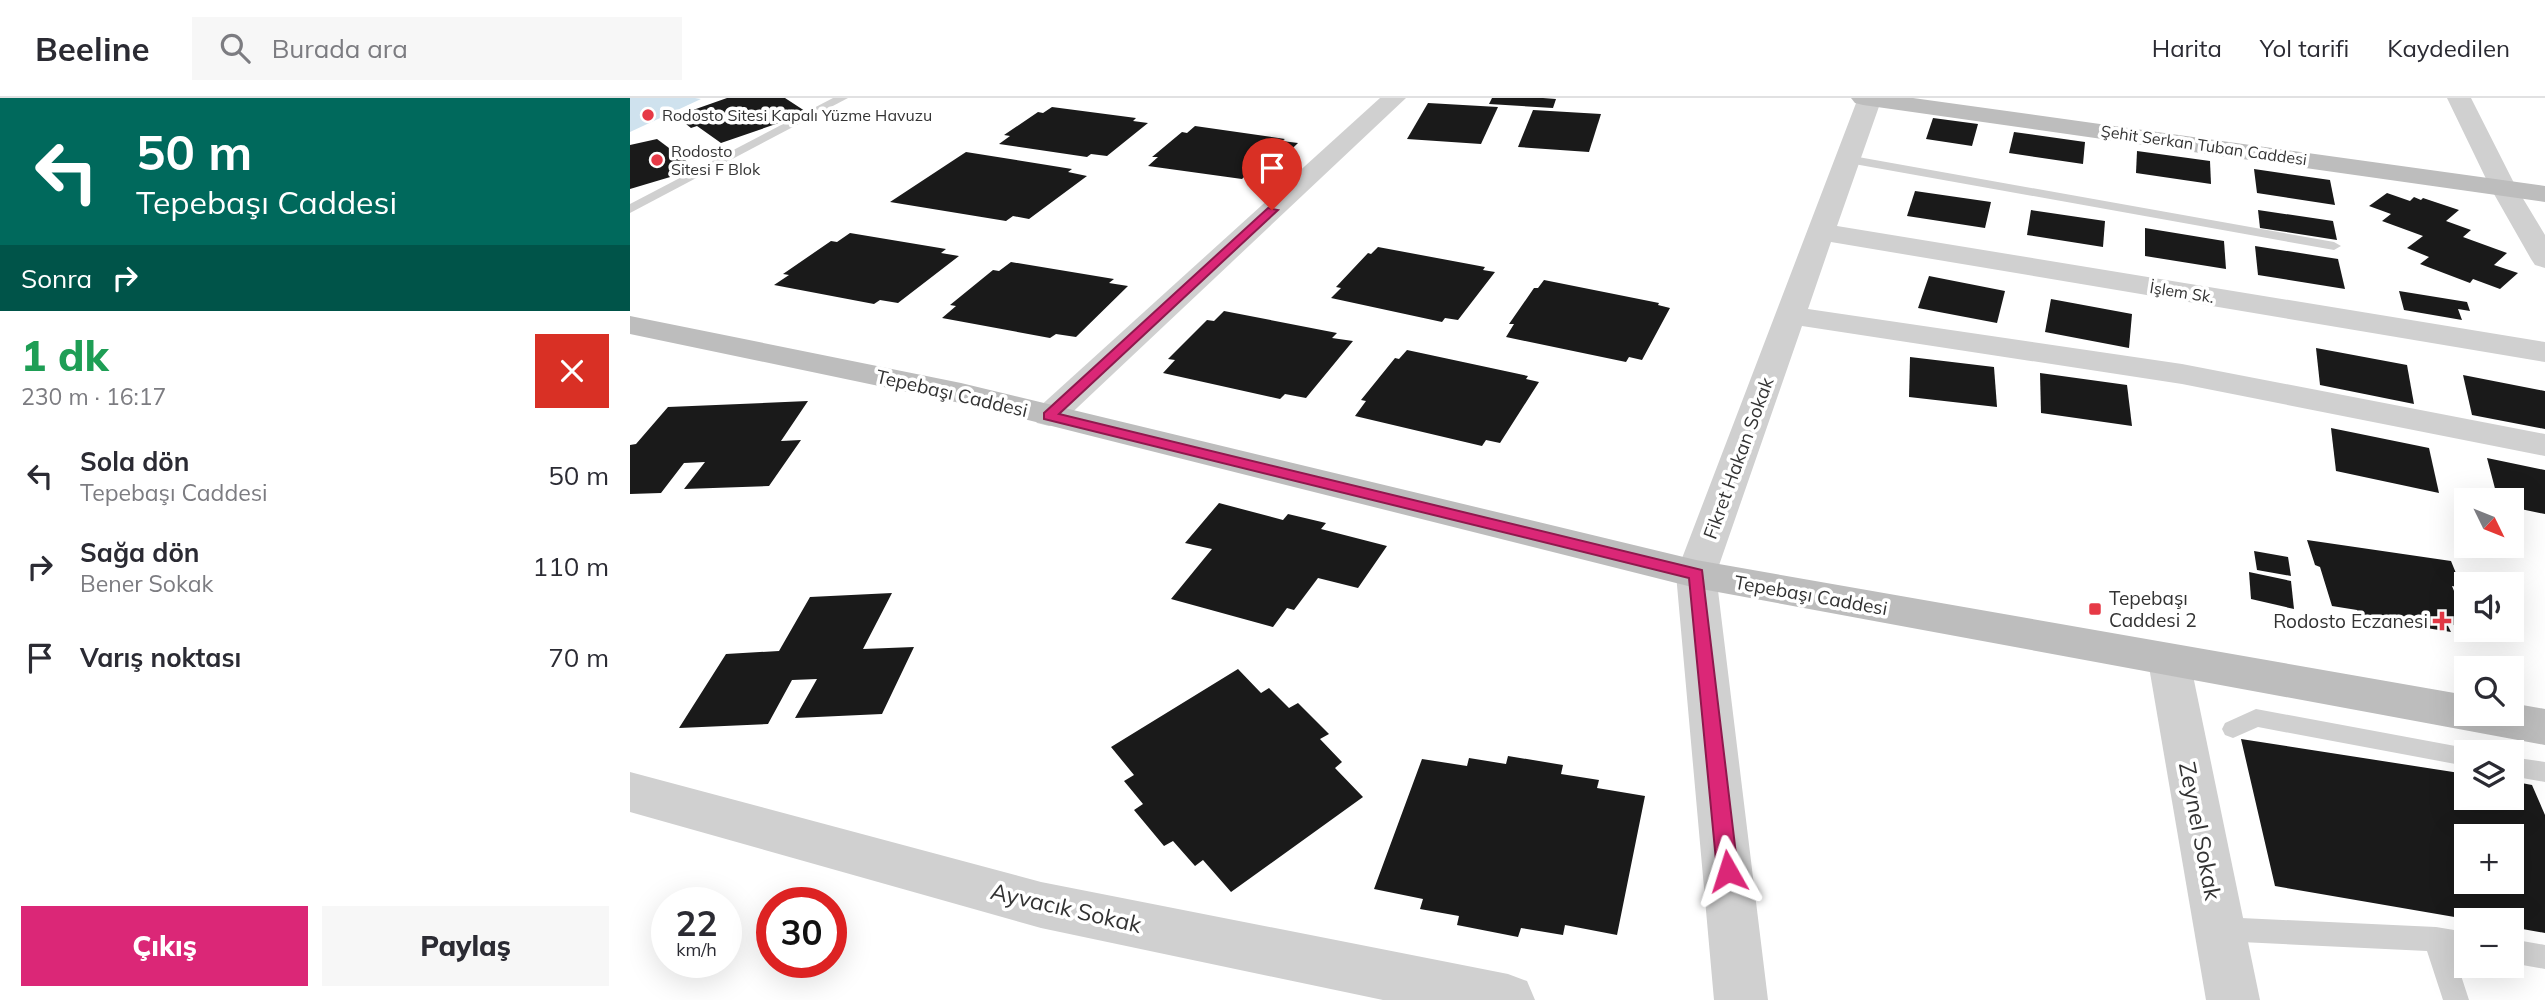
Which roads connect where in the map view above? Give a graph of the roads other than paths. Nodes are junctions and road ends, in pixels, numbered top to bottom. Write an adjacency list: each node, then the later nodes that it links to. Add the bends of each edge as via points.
1 (842, 98): 11 (lane)
2 (1394, 98): 18 (street)
3 (1863, 98): 4 (street, Şehit Serkan Tuban Caddesi)
4 (1870, 98): 7 (street, Fikret Hakan Sokak); 9 (street, Şehit Serkan Tuban Caddesi)
5 (2001, 98): 9 (street, Şehit Serkan Tuban Caddesi)
6 (2459, 98): 9 (street)
7 (1847, 159): 12 (street, Fikret Hakan Sokak); 13 (lane)
8 (2545, 176): 9 (street, Şehit Serkan Tuban Caddesi)
9 (2499, 178): 10 (street, Şehit Serkan Tuban Caddesi); 14 (street)
10 (2545, 194)
11 (630, 209)
12 (1820, 232): 15 (street, Fikret Hakan Sokak); 17 (street, İşlem Sk.)
13 (2334, 246)
14 (2545, 259)
15 (1789, 315): 19 (street, via 2182,374); 20 (street, Fikret Hakan Sokak)
16 (630, 325): 18 (street, Tepebaşı Caddesi, via 961,393)
17 (2545, 352)
18 (1049, 416): 20 (street, Tepebaşı Caddesi)
19 (2545, 445)
20 (1696, 574): 21 (street, Tepebaşı Caddesi); 36 (street, Fikret Hakan Sokak)
21 (2169, 661): 22 (street, Tepebaşı Caddesi); 30 (street, Zeynel Sokak)
22 (2454, 712)
23 (2524, 724): 24 (street, Tepebaşı Caddesi)
24 (2545, 727)
25 (2233, 729): 26 (lane, via 2256,718)
26 (2454, 755)
27 (2524, 768): 28 (lane)
28 (2545, 772)
29 (630, 792): 35 (street, Ayvacık Sokak, via 1041,905)
30 (2219, 929): 31 (lane); 37 (street, Zeynel Sokak)
31 (2436, 939): 32 (lane); 38 (lane)
32 (2454, 942)
33 (2524, 953): 34 (lane)
34 (2545, 957)
35 (1508, 1000)
36 (1741, 1000)
37 (2234, 1000)
38 (2456, 1000)

